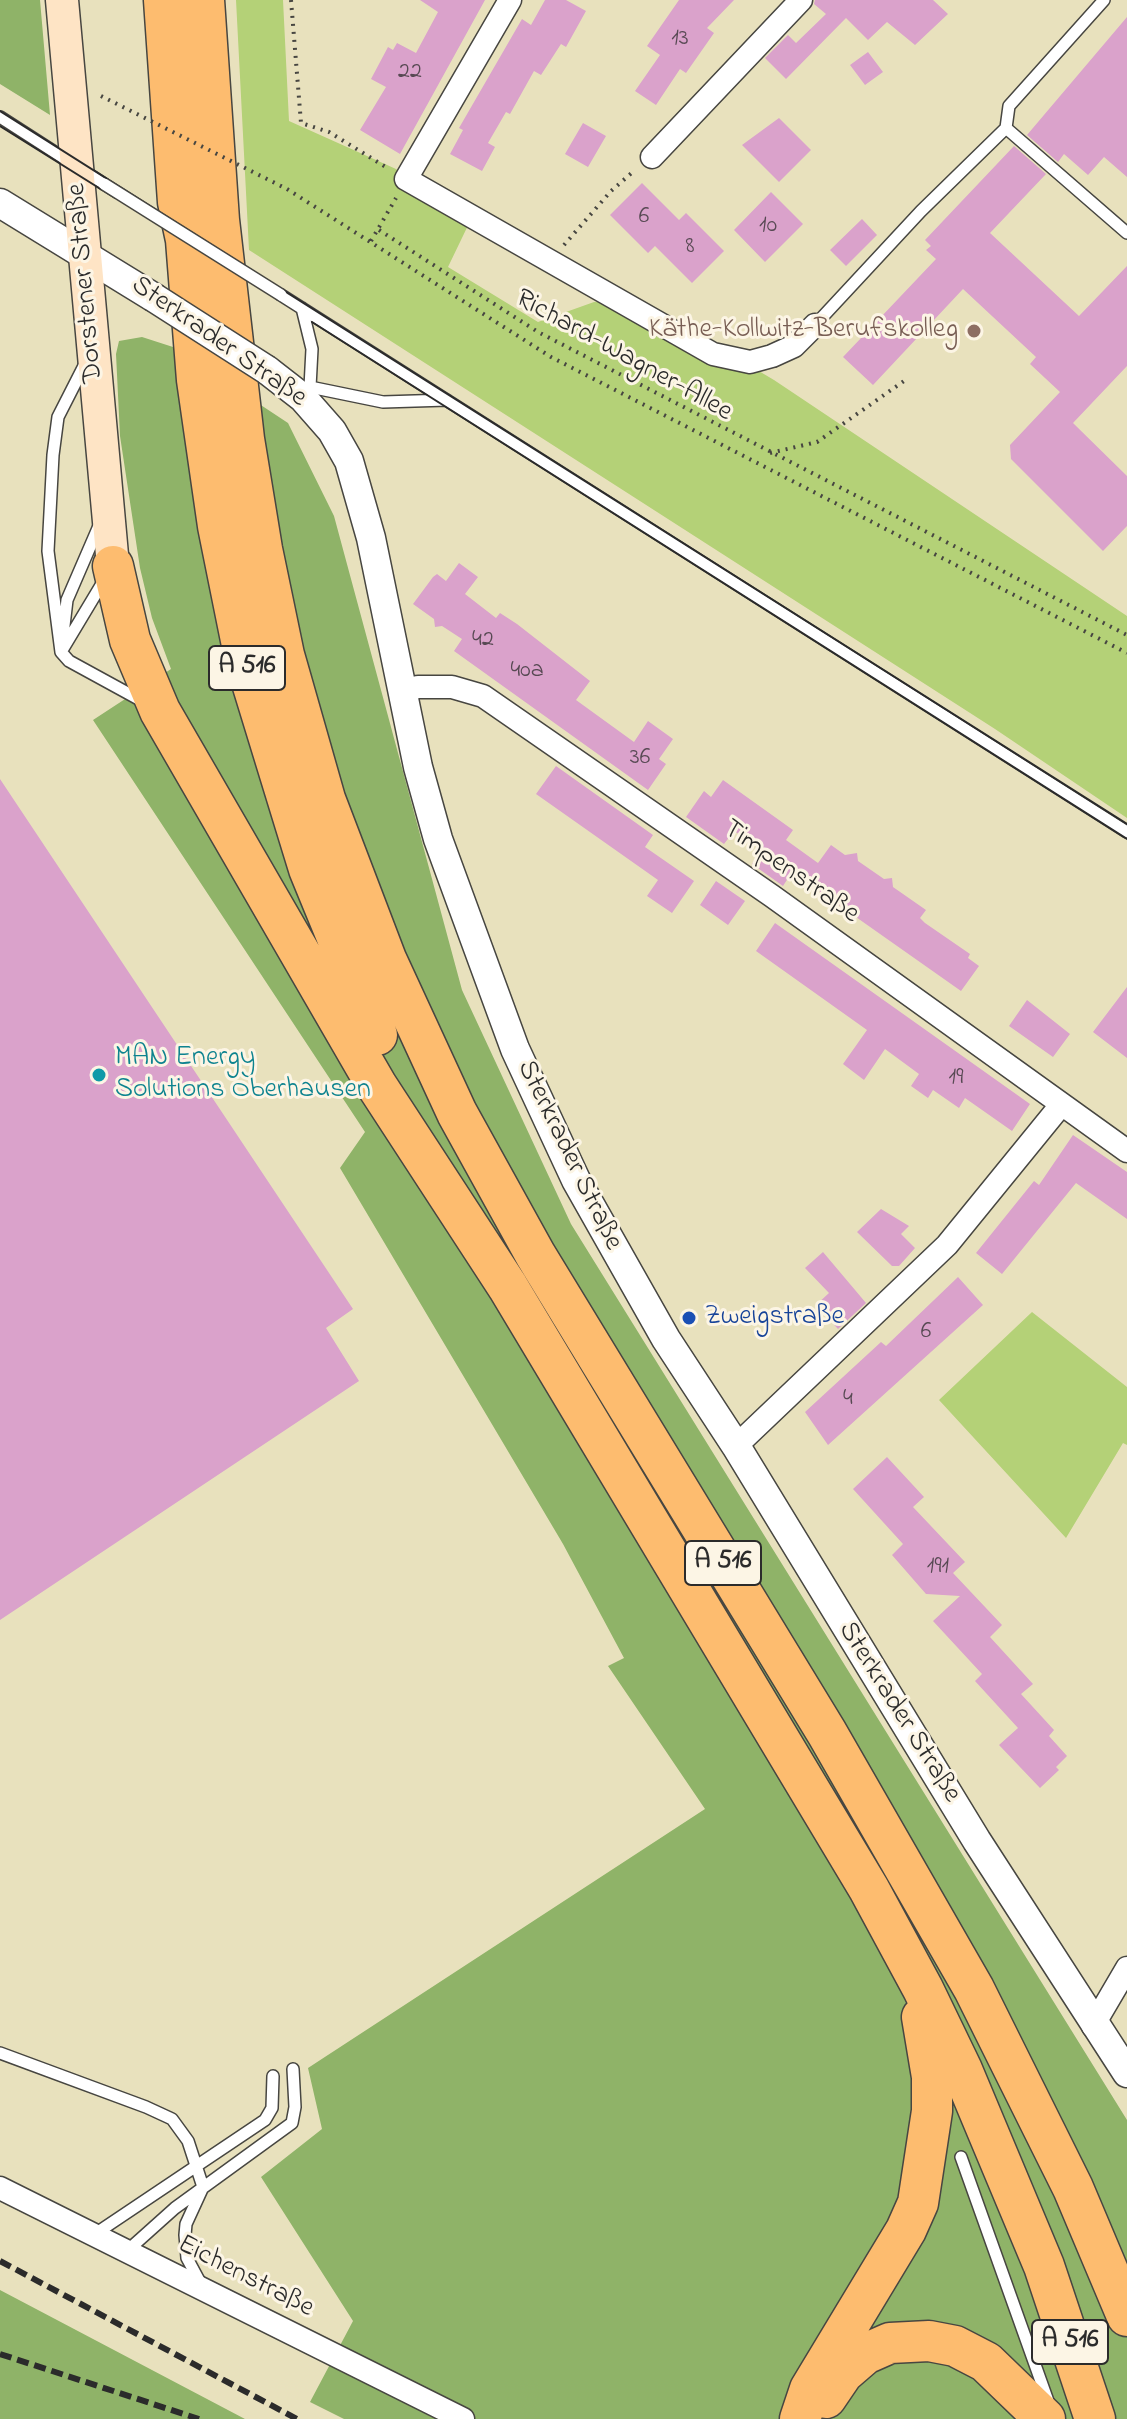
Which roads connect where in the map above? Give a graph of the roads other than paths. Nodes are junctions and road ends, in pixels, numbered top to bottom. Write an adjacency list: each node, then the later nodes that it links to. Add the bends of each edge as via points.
1 (62, 0): 10 (main road, Dorstener Straße)
2 (164, 0): 27 (highway, A 516, via 197,380 245,660 299,841 357,993)
3 (204, 0): 42 (highway, A 516, via 219,220 262,549 284,655 325,799 380,946 457,1113 535,1254 967,1976)
4 (510, 0): 15 (street, Richard-Wagner-Allee, via 406,179 713,354 750,362 772,356 794,346)
5 (801, 0): 9 (street)
6 (1104, 0): 8 (lane, via 1009,106)
7 (0, 117): 10 (lane)
8 (1006, 128): 12 (lane); 15 (lane)
9 (652, 157)
10 (76, 165): 13 (main road, Dorstener Straße); 14 (lane, bridge)
11 (0, 203): 13 (street, Sterkrader Straße)
12 (1127, 233)
13 (83, 251): 16 (main road, Dorstener Straße); 17 (street, Sterkrader Straße, bridge)
14 (302, 308): 17 (lane, via 312,349); 18 (lane)
15 (815, 325)
16 (92, 352): 19 (main road, Dorstener Straße); 21 (lane, via 58,417 53,455 48,551)
17 (306, 392): 18 (lane, via 383,402); 22 (street, Sterkrader Straße, via 349,461 371,538)
18 (447, 400): 24 (lane)
19 (106, 498): 20 (main road, Dorstener Straße); 21 (lane, via 67,600)
20 (113, 566): 21 (lane); 23 (highway, via 130,640)
21 (61, 652): 23 (lane)
22 (401, 691): 25 (street, Timpenstraße, via 452,687 483,696); 28 (street, Sterkrader Straße, via 462,913 540,1106 620,1260)
23 (160, 711): 27 (highway, via 377,1086)
24 (1127, 832)
25 (1061, 1105): 26 (street, Timpenstraße); 28 (street, via 947,1245)
26 (1127, 1151)
27 (508, 1287): 30 (highway, A 516, via 869,1889)
28 (736, 1446): 31 (street, Sterkrader Straße)
29 (1127, 1968): 31 (street)
30 (923, 1989): 46 (highway, via 921,2024 932,2077 932,2111 918,2203 810,2389); 50 (highway, A 516, via 1010,2180)
31 (1093, 2026): 34 (street, Sterkrader Straße)
32 (0, 2053): 37 (lane, via 172,2119)
33 (293, 2069): 38 (lane, via 292,2123)
34 (1127, 2073)
35 (273, 2076): 37 (lane, via 272,2108 265,2120)
36 (961, 2157): 49 (lane)
37 (198, 2163): 38 (lane); 40 (lane)
38 (203, 2187): 41 (lane); 43 (lane, via 185,2235 187,2258)
39 (0, 2188): 40 (street, Eichenstraße)
40 (95, 2234): 41 (street, Eichenstraße)
41 (127, 2251): 43 (street, Eichenstraße)
42 (1115, 2271): 44 (highway, A 516)
43 (206, 2294): 45 (street, Eichenstraße)
44 (1127, 2316)
45 (463, 2419)
46 (800, 2419)
47 (815, 2419): 48 (highway, via 837,2381 865,2354 890,2343 920,2340 955,2346 986,2362)
48 (1045, 2419)
49 (1054, 2419)
50 (1095, 2419)

